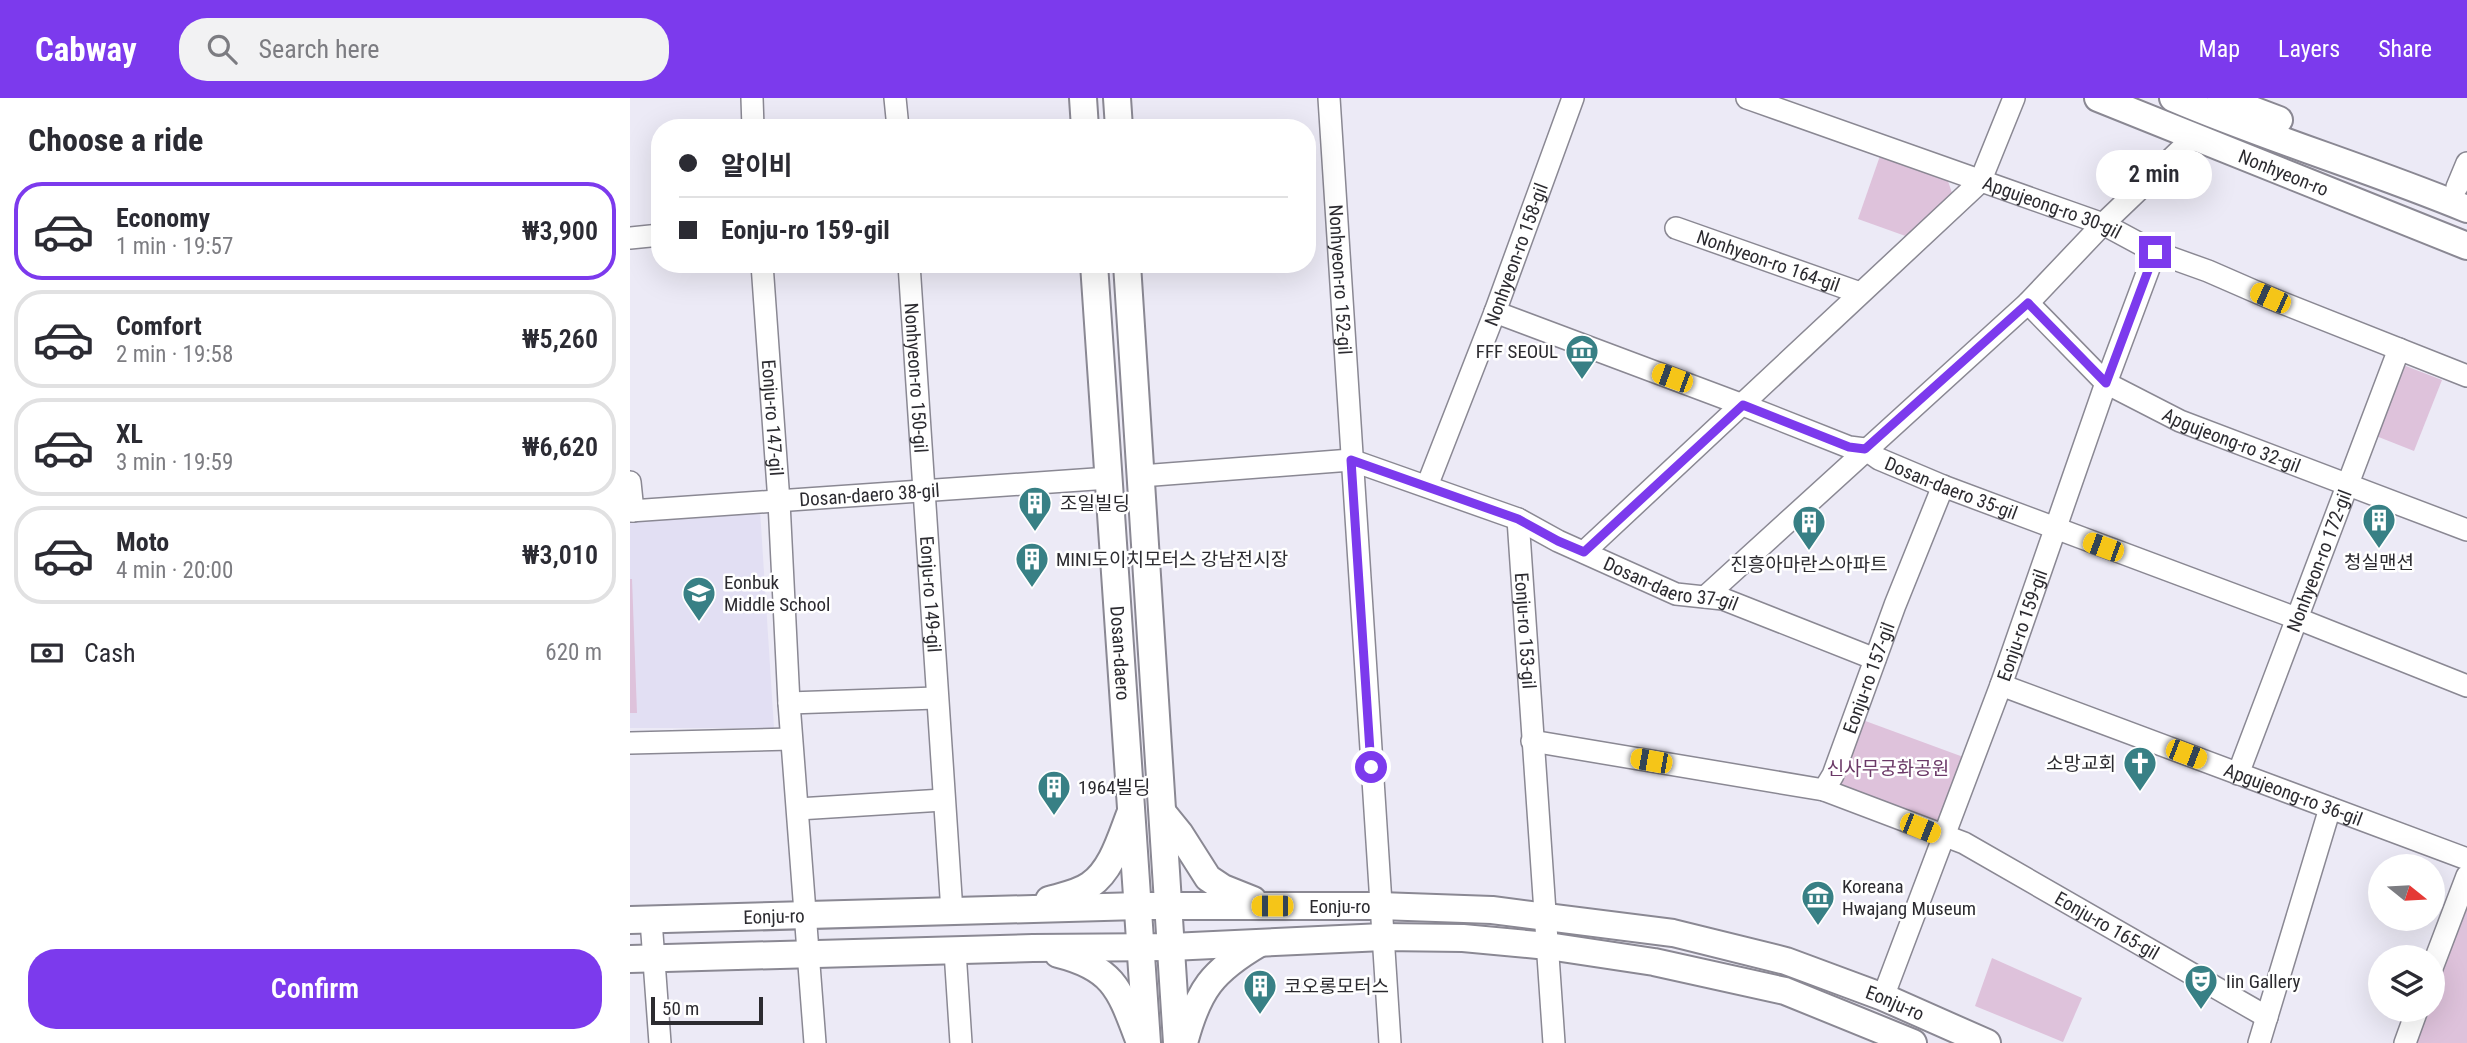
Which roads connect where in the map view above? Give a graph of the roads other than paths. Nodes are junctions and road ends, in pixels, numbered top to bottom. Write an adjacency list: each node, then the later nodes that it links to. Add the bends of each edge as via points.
1 (752, 98): 13 (street)
2 (895, 98): 14 (street)
3 (1083, 98): 15 (main road)
4 (1117, 98): 16 (main road)
5 (1329, 98): 40 (street, Nonhyeon-ro 152-gil)
6 (1573, 98): 34 (street, Nonhyeon-ro 158-gil)
7 (1747, 98): 19 (street, Apgujeong-ro 30-gil)
8 (2014, 98): 19 (street, Nonhyeon-ro 164-gil)
9 (2098, 98): 17 (main road, Nonhyeon-ro)
10 (2125, 98): 23 (main road, Nonhyeon-ro)
11 (2173, 98): 20 (main road, Nonhyeon-ro, via 2407,185)
12 (2225, 99): 20 (main road)
13 (753, 119)
14 (897, 119)
15 (1084, 119)
16 (1118, 119)
17 (2195, 136): 21 (street); 26 (main road, Nonhyeon-ro)
18 (2467, 163): 20 (street)
19 (1980, 182): 21 (street, Apgujeong-ro 30-gil); 32 (street, Nonhyeon-ro 164-gil)
20 (2464, 196)
21 (2103, 224): 27 (street, Apgujeong-ro 30-gil); 33 (street)
22 (1676, 228): 32 (street, Nonhyeon-ro 164-gil)
23 (2467, 228)
24 (651, 236): 25 (street)
25 (630, 238)
26 (2467, 246)
27 (2155, 252): 35 (street, Apgujeong-ro 30-gil); 37 (street, Eonju-ro 159-gil)
28 (763, 273): 48 (street, Eonju-ro 147-gil)
29 (910, 273): 47 (street, Nonhyeon-ro 150-gil)
30 (1095, 273): 42 (main road, Dosan-daero)
31 (1129, 273): 41 (main road, Dosan-daero)
32 (1860, 293): 38 (street, Nonhyeon-ro 164-gil)
33 (2028, 303): 37 (street, Apgujeong-ro 32-gil); 39 (street)
34 (1495, 313): 38 (street, Dosan-daero 35-gil); 45 (street, Nonhyeon-ro 158-gil)
35 (2399, 349): 36 (street, Apgujeong-ro 30-gil); 44 (street, Nonhyeon-ro 172-gil)
36 (2467, 376)
37 (2106, 383): 44 (street, Apgujeong-ro 32-gil, via 2180,421); 51 (street, Eonju-ro 159-gil)
38 (1743, 405): 39 (street, Dosan-daero 35-gil, via 1849,447); 53 (street, Nonhyeon-ro 164-gil)
39 (1865, 449): 46 (street, Dosan-daero 35-gil); 54 (street)
40 (1351, 460): 41 (street, Dosan-daero 37-gil); 45 (street, Dosan-daero 37-gil); 77 (street, Nonhyeon-ro 152-gil)
41 (1141, 477): 70 (main road, Dosan-daero)
42 (1109, 478): 47 (street, Dosan-daero 38-gil); 69 (main road, Dosan-daero)
43 (630, 482): 49 (street)
44 (2347, 485): 52 (street, Apgujeong-ro 32-gil); 55 (street, Nonhyeon-ro 172-gil)
45 (1427, 486): 50 (street, Dosan-daero 37-gil)
46 (1943, 486): 51 (street, Dosan-daero 35-gil); 56 (street, Eonju-ro 157-gil)
47 (923, 490): 48 (street, Dosan-daero 38-gil); 59 (street, Eonju-ro 149-gil)
48 (779, 502): 49 (street, Dosan-daero 38-gil); 60 (street, Eonju-ro 147-gil)
49 (631, 511)
50 (1518, 519): 53 (street, Dosan-daero 37-gil); 62 (street, Eonju-ro 153-gil)
51 (2055, 529): 55 (street, Dosan-daero 35-gil); 57 (street, Eonju-ro 159-gil)
52 (2467, 530)
53 (1584, 552): 54 (street, Dosan-daero 37-gil, via 1676,594)
54 (1705, 597): 56 (street, Dosan-daero 37-gil, via 1723,599)
55 (2296, 618): 58 (street, Dosan-daero 35-gil); 64 (street, Nonhyeon-ro 172-gil)
56 (1875, 659): 65 (street, Eonju-ro 157-gil)
57 (2001, 685): 64 (street, Apgujeong-ro 36-gil); 71 (street, Eonju-ro 159-gil)
58 (2467, 686)
59 (936, 698): 60 (street); 66 (street, Eonju-ro 149-gil)
60 (789, 703): 61 (street, Eonju-ro 147-gil)
61 (791, 739): 63 (street); 68 (street, Eonju-ro 147-gil)
62 (1532, 741): 65 (street); 80 (street, Eonju-ro 153-gil)
63 (630, 743)
64 (2238, 774): 67 (street, Apgujeong-ro 36-gil)
65 (1824, 790): 71 (street)
66 (943, 800): 68 (street); 79 (street, Eonju-ro 149-gil)
67 (2330, 808): 72 (street, Apgujeong-ro 36-gil); 94 (street)
68 (798, 809): 81 (street, Eonju-ro 147-gil)
69 (1132, 809): 74 (main road, Dosan-daero); 78 (main road, via 1104,871 1091,884)
70 (1163, 813): 75 (main road, Dosan-daero); 76 (main road, via 1208,878)
71 (1944, 838): 93 (street, Eonju-ro 159-gil); 94 (street, Eonju-ro 165-gil, via 1964,843)
72 (2467, 859)
73 (2467, 876): 85 (street)
74 (1139, 906): 75 (main road, Eonju-ro); 78 (main road, Eonju-ro); 87 (main road, Dosan-daero)
75 (1169, 906): 76 (main road, Eonju-ro); 88 (main road, Dosan-daero)
76 (1272, 906): 77 (main road, Eonju-ro)
77 (1380, 906): 80 (main road, Eonju-ro); 83 (street, Nonhyeon-ro 152-gil)
78 (1018, 909): 79 (main road, Eonju-ro)
79 (952, 912): 81 (main road, Eonju-ro)
80 (1545, 916): 86 (street, Eonju-ro 153-gil); 93 (main road, Eonju-ro, via 1685,936 1786,961)
81 (807, 917): 82 (main road, Eonju-ro); 91 (street, Eonju-ro 147-gil)
82 (641, 920): 92 (street)
83 (1382, 937): 84 (main road, Eonju-ro); 86 (main road, Eonju-ro); 104 (street, Nonhyeon-ro 152-gil)
84 (1262, 941): 88 (main road, Eonju-ro); 103 (main road, via 1215,974 1200,996)
85 (2441, 945)
86 (1548, 946): 96 (main road, Eonju-ro, via 1654,962 1785,992); 105 (street, Eonju-ro 153-gil)
87 (1141, 947): 88 (main road, Eonju-ro); 89 (main road, Eonju-ro); 101 (main road, Dosan-daero)
88 (1171, 947): 102 (main road, Dosan-daero)
89 (1033, 948): 90 (main road, Eonju-ro); 100 (main road, via 1084,962 1106,975 1117,988)
90 (955, 951): 91 (main road, Eonju-ro); 99 (street)
91 (810, 955): 92 (main road, Eonju-ro); 98 (street, Eonju-ro 147-gil)
92 (642, 959): 97 (street)
93 (1883, 997): 107 (main road, Eonju-ro)
94 (2266, 1017): 108 (street)
95 (2412, 1022): 109 (street)
96 (1867, 1034): 106 (main road, Eonju-ro)
97 (660, 1043)
98 (815, 1043)
99 (961, 1043)
100 (1140, 1043)
101 (1147, 1043)
102 (1177, 1043)
103 (1184, 1043)
104 (1390, 1043)
105 (1554, 1043)
106 (1913, 1043)
107 (1987, 1043)
108 (2259, 1043)
109 (2404, 1043)

